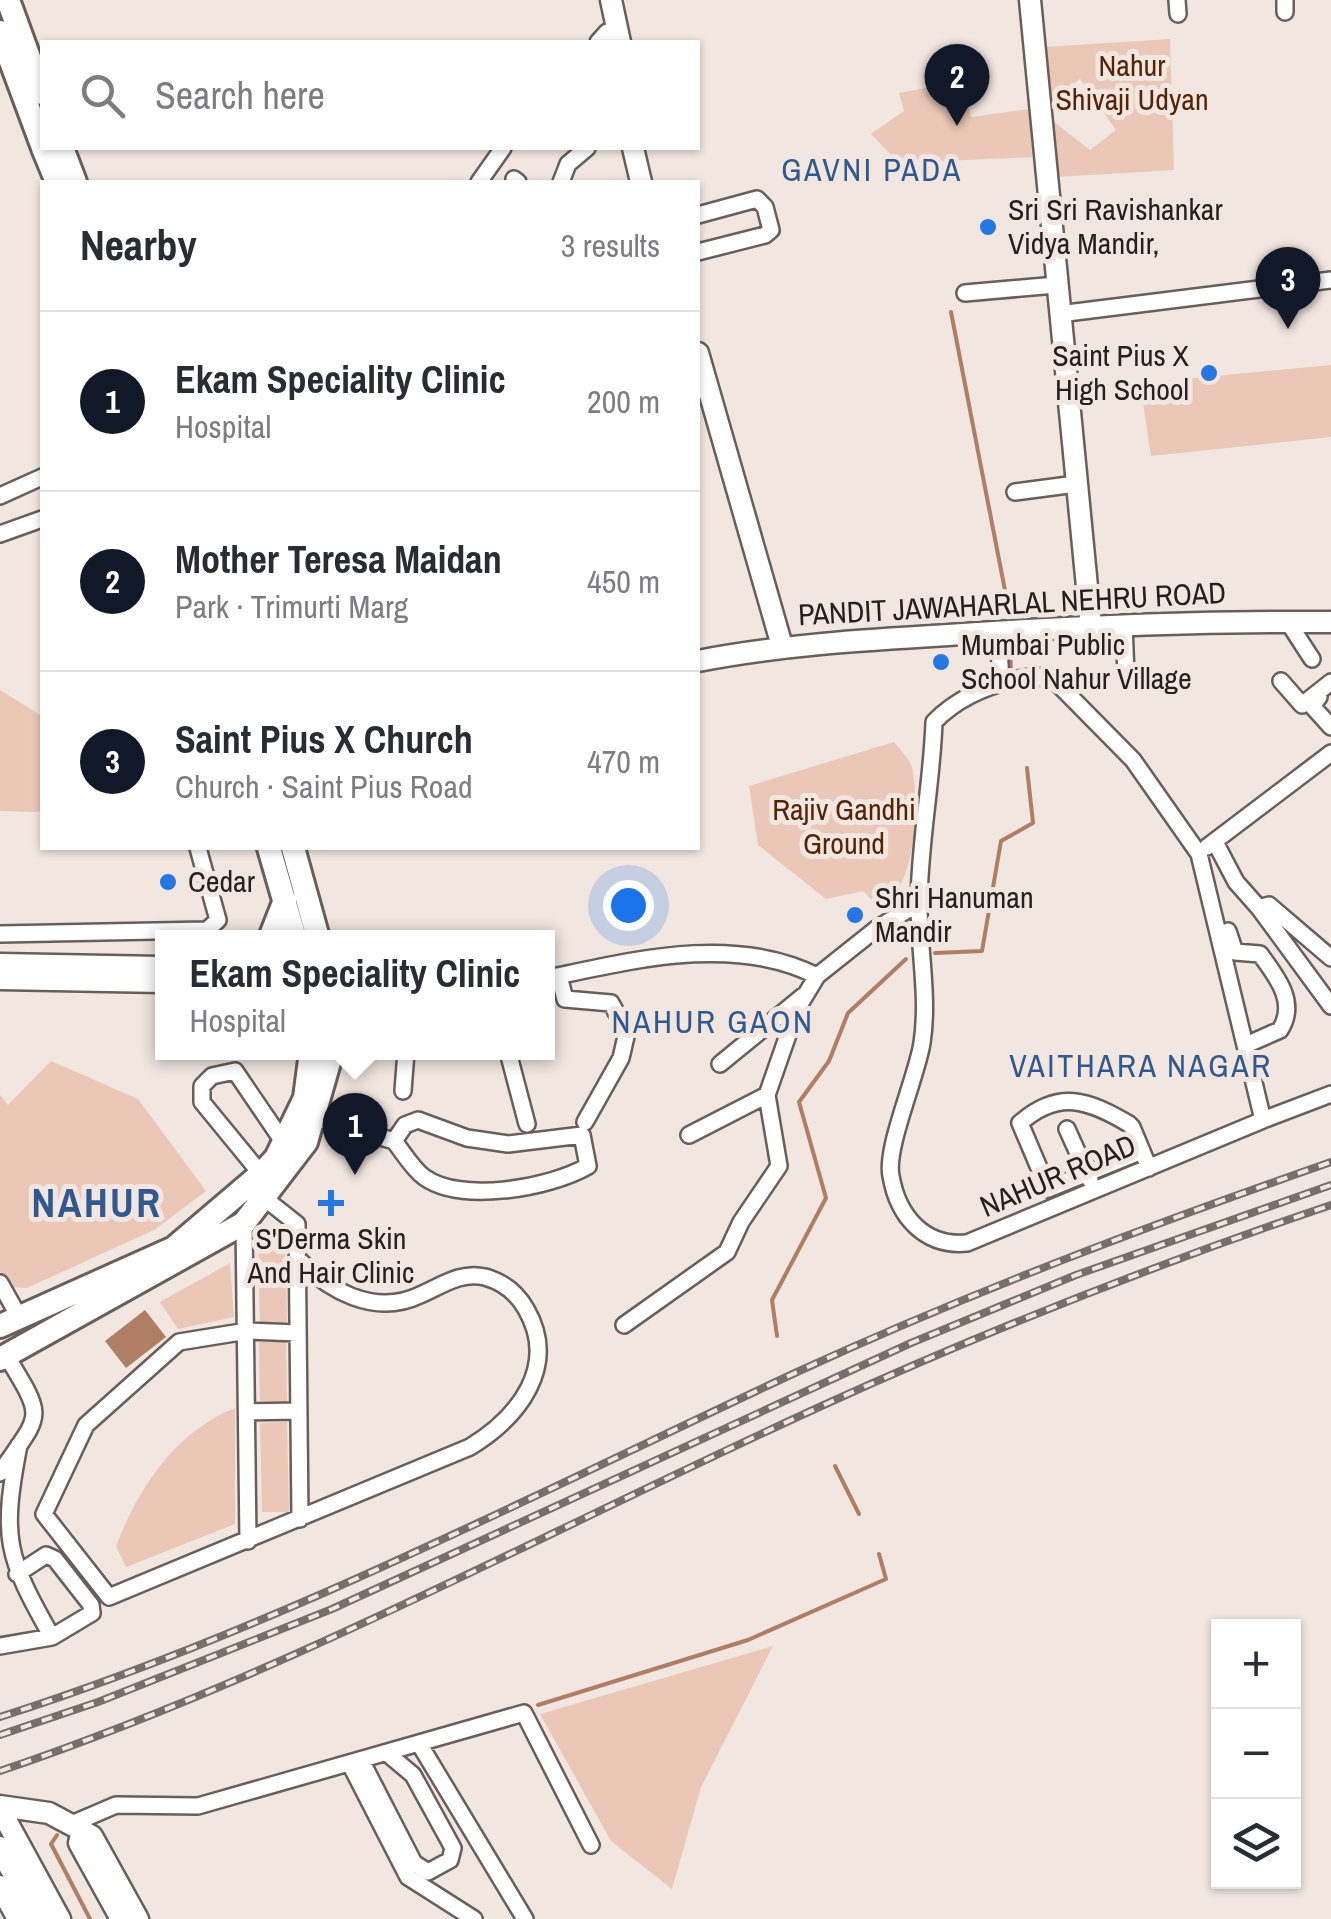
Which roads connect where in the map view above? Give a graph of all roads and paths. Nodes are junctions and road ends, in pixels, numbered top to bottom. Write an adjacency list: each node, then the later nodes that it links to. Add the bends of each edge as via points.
1 (8, 0): 4 (main road)
2 (1030, 0): 20 (street)
3 (0, 32): 5 (main road)
4 (40, 88)
5 (40, 138)
6 (45, 150): 11 (main road)
7 (63, 150): 12 (main road)
8 (502, 150): 13 (street)
9 (585, 150): 14 (street)
10 (639, 152): 15 (street); 16 (street)
11 (56, 180)
12 (74, 180)
13 (480, 180)
14 (562, 180)
15 (641, 180)
16 (650, 180)
17 (700, 214): 18 (street, via 757,199 771,230)
18 (700, 252)
19 (1331, 280): 22 (street)
20 (1056, 285): 21 (street); 22 (street)
21 (965, 293)
22 (1059, 314): 25 (street)
23 (700, 380): 35 (street)
24 (40, 477): 27 (street)
25 (1076, 484): 26 (street); 33 (street)
26 (1014, 492)
27 (0, 496)
28 (40, 520): 29 (street)
29 (0, 534)
30 (1288, 622): 31 (street, PANDIT JAWAHARLAL NEHRU ROAD); 32 (street, PANDIT JAWAHARLAL NEHRU ROAD); 36 (street)
31 (1331, 622)
32 (1124, 625): 33 (street, PANDIT JAWAHARLAL NEHRU ROAD); 38 (street)
33 (1091, 628): 34 (street, PANDIT JAWAHARLAL NEHRU ROAD)
34 (998, 631): 35 (street, PANDIT JAWAHARLAL NEHRU ROAD); 39 (street)
35 (776, 646): 37 (street, PANDIT JAWAHARLAL NEHRU ROAD)
36 (1312, 659)
37 (700, 661)
38 (1126, 675)
39 (1001, 681): 48 (street, NAHUR ROAD, via 1037,676 1056,684 1132,760); 50 (street, NAHUR ROAD, via 949,706 934,722)
40 (1281, 681): 41 (street, via 1302,705)
41 (1331, 685): 42 (street, via 1312,704)
42 (1331, 727)
43 (1331, 752): 44 (street)
44 (1215, 842): 48 (street); 51 (street)
45 (199, 850): 52 (street, via 218,920)
46 (271, 850): 49 (main road)
47 (293, 850): 55 (main road)
48 (1199, 854): 57 (street, NAHUR ROAD)
49 (285, 900): 53 (main road); 54 (main road)
50 (919, 902): 64 (street); 94 (street, NAHUR ROAD, via 922,1042 889,1170 896,1198 926,1237 943,1246 967,1244)
51 (1259, 908): 59 (street, via 1269,905); 72 (street)
52 (207, 930)
53 (273, 930)
54 (294, 930)
55 (316, 930)
56 (155, 931): 58 (street)
57 (1225, 932): 73 (street, NAHUR ROAD); 73 (street, via 1235,952 1260,954 1286,999 1280,1030)
58 (0, 934)
59 (1331, 958)
60 (0, 964): 62 (street)
61 (155, 969): 63 (street)
62 (45, 972): 63 (street); 66 (street)
63 (140, 974): 67 (street)
64 (817, 976): 65 (street, via 761,958 678,954); 69 (street)
65 (555, 977)
66 (0, 979)
67 (155, 979)
68 (555, 981): 70 (street)
69 (806, 994): 78 (street); 81 (street)
70 (564, 999): 71 (street); 84 (street, via 611,1003 628,1032)
71 (555, 1001)
72 (1331, 1006)
73 (1246, 1044): 83 (street, NAHUR ROAD)
74 (310, 1060): 89 (main road, via 305,1098)
75 (330, 1060): 82 (main road)
76 (405, 1060): 79 (street)
77 (510, 1060): 85 (street)
78 (720, 1064)
79 (403, 1090)
80 (1331, 1094): 83 (street)
81 (767, 1095): 87 (street); 99 (street, via 779,1166 727,1252)
82 (316, 1118): 88 (street); 93 (main road, via 306,1142)
83 (1263, 1120): 91 (street, NAHUR ROAD)
84 (585, 1122)
85 (528, 1124)
86 (1067, 1129): 92 (street)
87 (689, 1136)
88 (394, 1141): 88 (street, via 418,1120 508,1144 582,1135 588,1166 532,1186 454,1191 423,1176)
89 (284, 1143): 93 (main road); 93 (street, via 236,1072 212,1076 202,1086 202,1102)
90 (1142, 1151): 91 (street); 92 (street); 92 (street, via 1126,1122 1074,1101 1055,1103 1020,1123 1048,1189)
91 (1149, 1168): 94 (street, NAHUR ROAD)
92 (1087, 1173): 94 (street)
93 (262, 1186): 95 (main road); 96 (street, via 297,1224); 98 (main road, via 174,1248)
94 (1094, 1191)
95 (244, 1223): 100 (street); 102 (main road)
96 (297, 1258): 101 (street); 107 (street, via 320,1282 381,1303 414,1298 462,1276 483,1276 520,1298 540,1346 537,1376 500,1428)
97 (0, 1284): 98 (street)
98 (9, 1321)
99 (624, 1325)
100 (247, 1332): 101 (street); 104 (street); 108 (street, via 180,1342 86,1424 44,1514 108,1597)
101 (298, 1333): 103 (street)
102 (3, 1357): 105 (street, via 37,1406 36,1421)
103 (299, 1411): 104 (street); 107 (street)
104 (248, 1412): 108 (street)
105 (19, 1445): 106 (street); 109 (street, via 8,1532)
106 (0, 1473)
107 (300, 1519): 108 (street)
108 (248, 1541)
109 (17, 1574): 110 (street); 110 (street, via 46,1555 91,1605 92,1613)
110 (52, 1638): 111 (street)
111 (0, 1646)
112 (420, 1745): 113 (street); 117 (street, via 524,1714); 127 (street)
113 (392, 1758): 114 (street); 114 (street, via 422,1789 453,1848 450,1860 428,1872 414,1863)
114 (360, 1766): 116 (street, via 198,1806 116,1805); 120 (street, via 408,1876)
115 (0, 1808): 116 (street, via 48,1812); 118 (street)
116 (78, 1827): 124 (street, via 79,1843); 125 (street, via 92,1836)
117 (592, 1845)
118 (10, 1846): 122 (main road); 123 (street)
119 (0, 1886): 121 (street)
120 (451, 1912): 126 (street)
121 (18, 1919)
122 (40, 1919)
123 (60, 1919)
124 (121, 1919)
125 (138, 1919)
126 (474, 1919)
127 (524, 1919)

